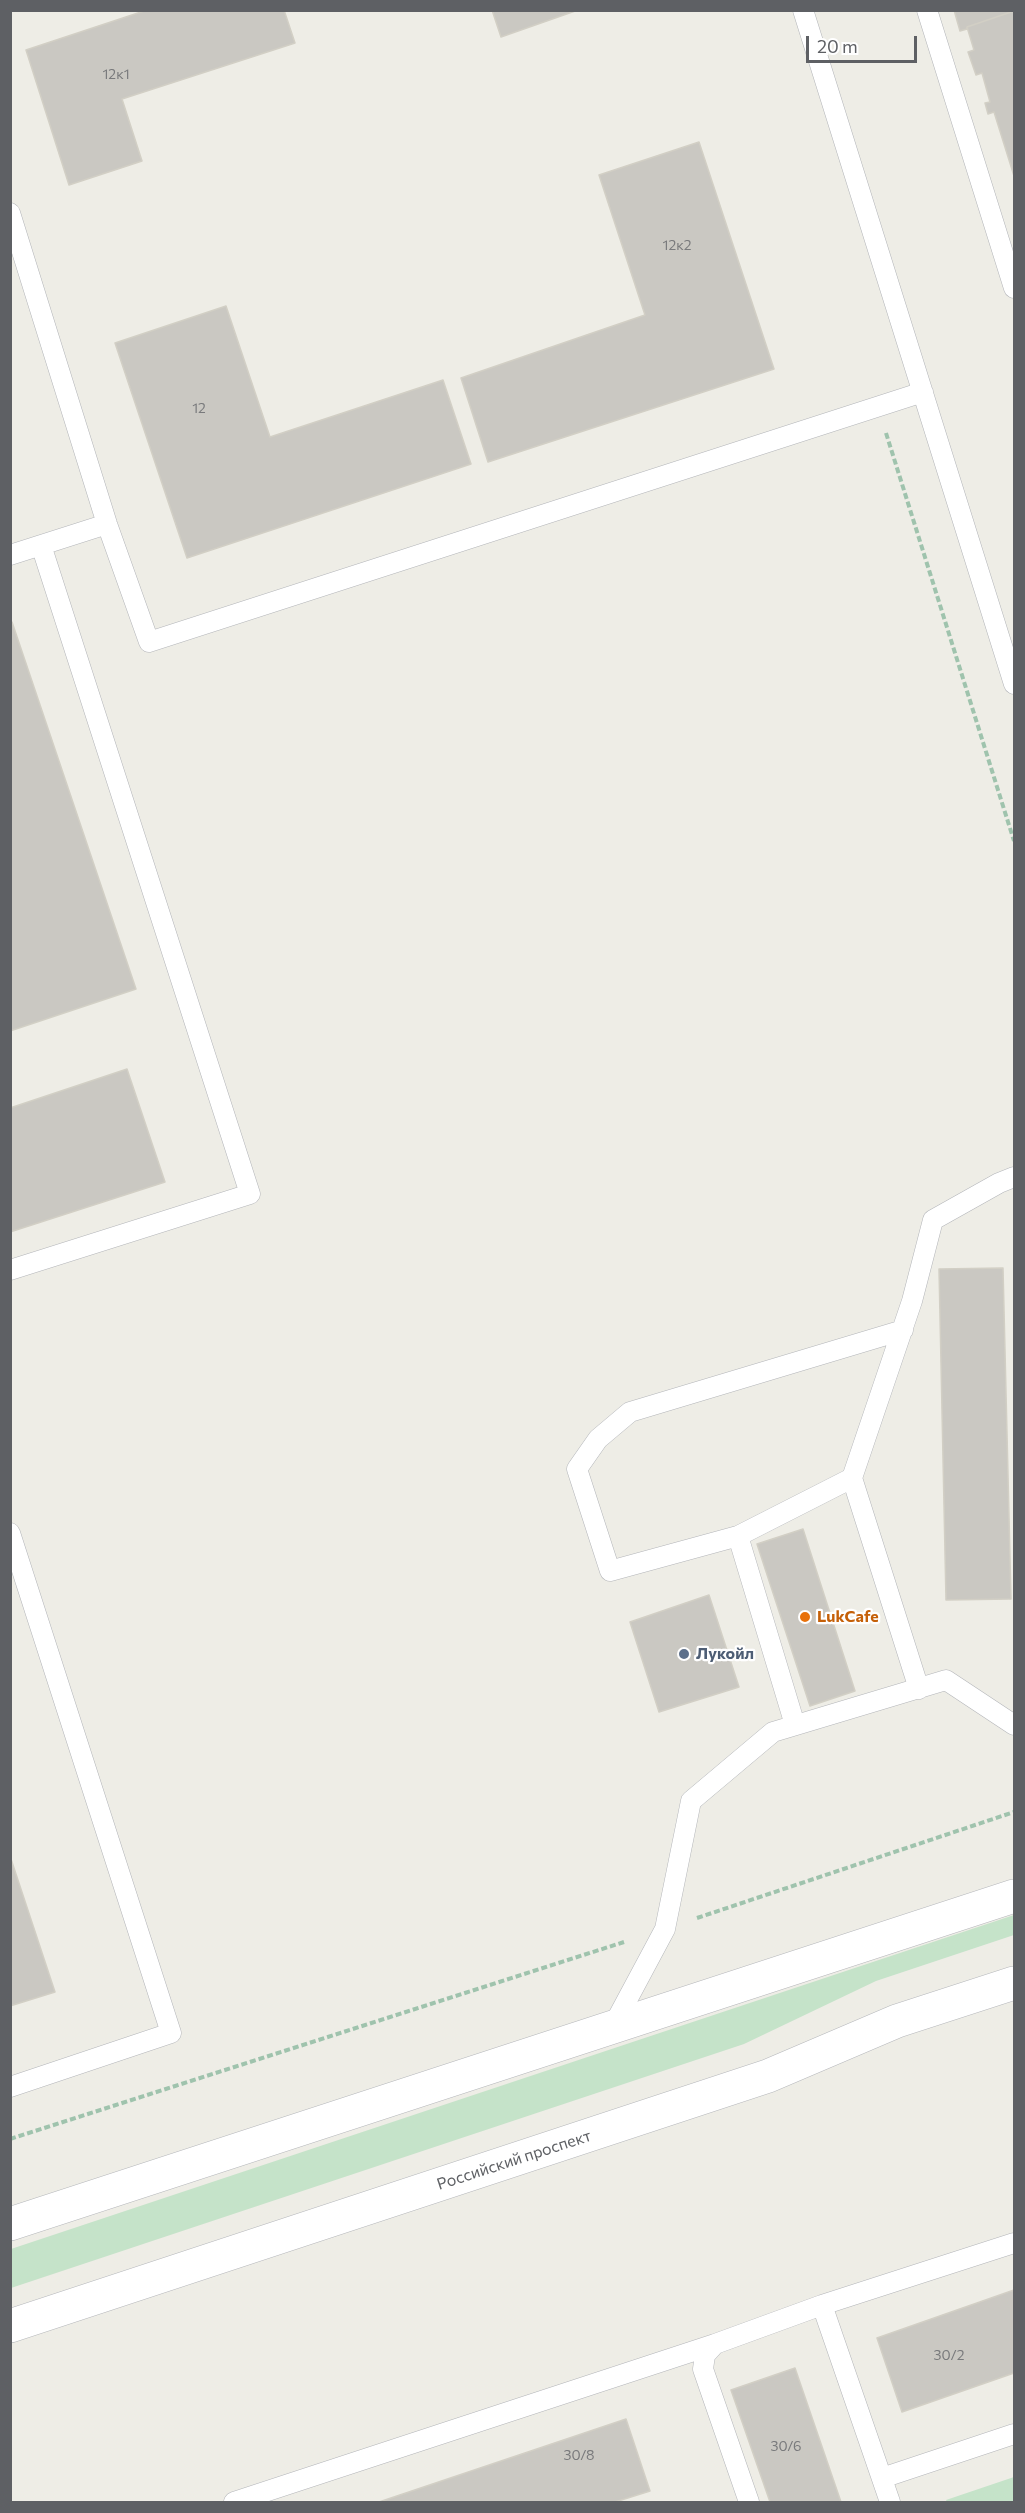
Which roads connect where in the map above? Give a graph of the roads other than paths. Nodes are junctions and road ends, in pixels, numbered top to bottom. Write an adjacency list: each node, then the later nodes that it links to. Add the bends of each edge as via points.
1 (803, 10): 5 (lane)
2 (927, 10): 4 (lane)
3 (10, 213): 6 (lane)
4 (1014, 288)
5 (923, 392): 6 (lane, via 149,642); 9 (lane)
6 (107, 524): 7 (lane)
7 (41, 545): 8 (lane); 11 (lane, via 250,1194)
8 (10, 555)
9 (1014, 684)
10 (1014, 1177): 12 (lane, via 933,1220)
11 (10, 1270)
12 (903, 1330): 13 (lane); 15 (lane, via 630,1412 598,1439 577,1469 610,1571)
13 (852, 1478): 15 (lane); 16 (lane)
14 (10, 1533): 22 (lane, via 171,2033)
15 (738, 1536): 17 (lane)
16 (919, 1689): 17 (lane); 18 (lane, via 946,1680)
17 (795, 1725): 21 (lane, via 773,1732 692,1801 665,1929)
18 (1014, 1725)
19 (1014, 1896): 21 (main road)
20 (1014, 1983): 26 (main road, Российский проспект, via 897,2021 768,2076)
21 (612, 2028): 23 (main road)
22 (10, 2088)
23 (10, 2224)
24 (1014, 2243): 25 (lane)
25 (822, 2305): 27 (lane); 29 (lane)
26 (10, 2326)
27 (715, 2344): 30 (lane, via 705,2355 703,2369); 31 (lane)
28 (1014, 2434): 29 (lane)
29 (882, 2478): 32 (lane)
30 (744, 2501)
31 (234, 2502)
32 (890, 2502)

